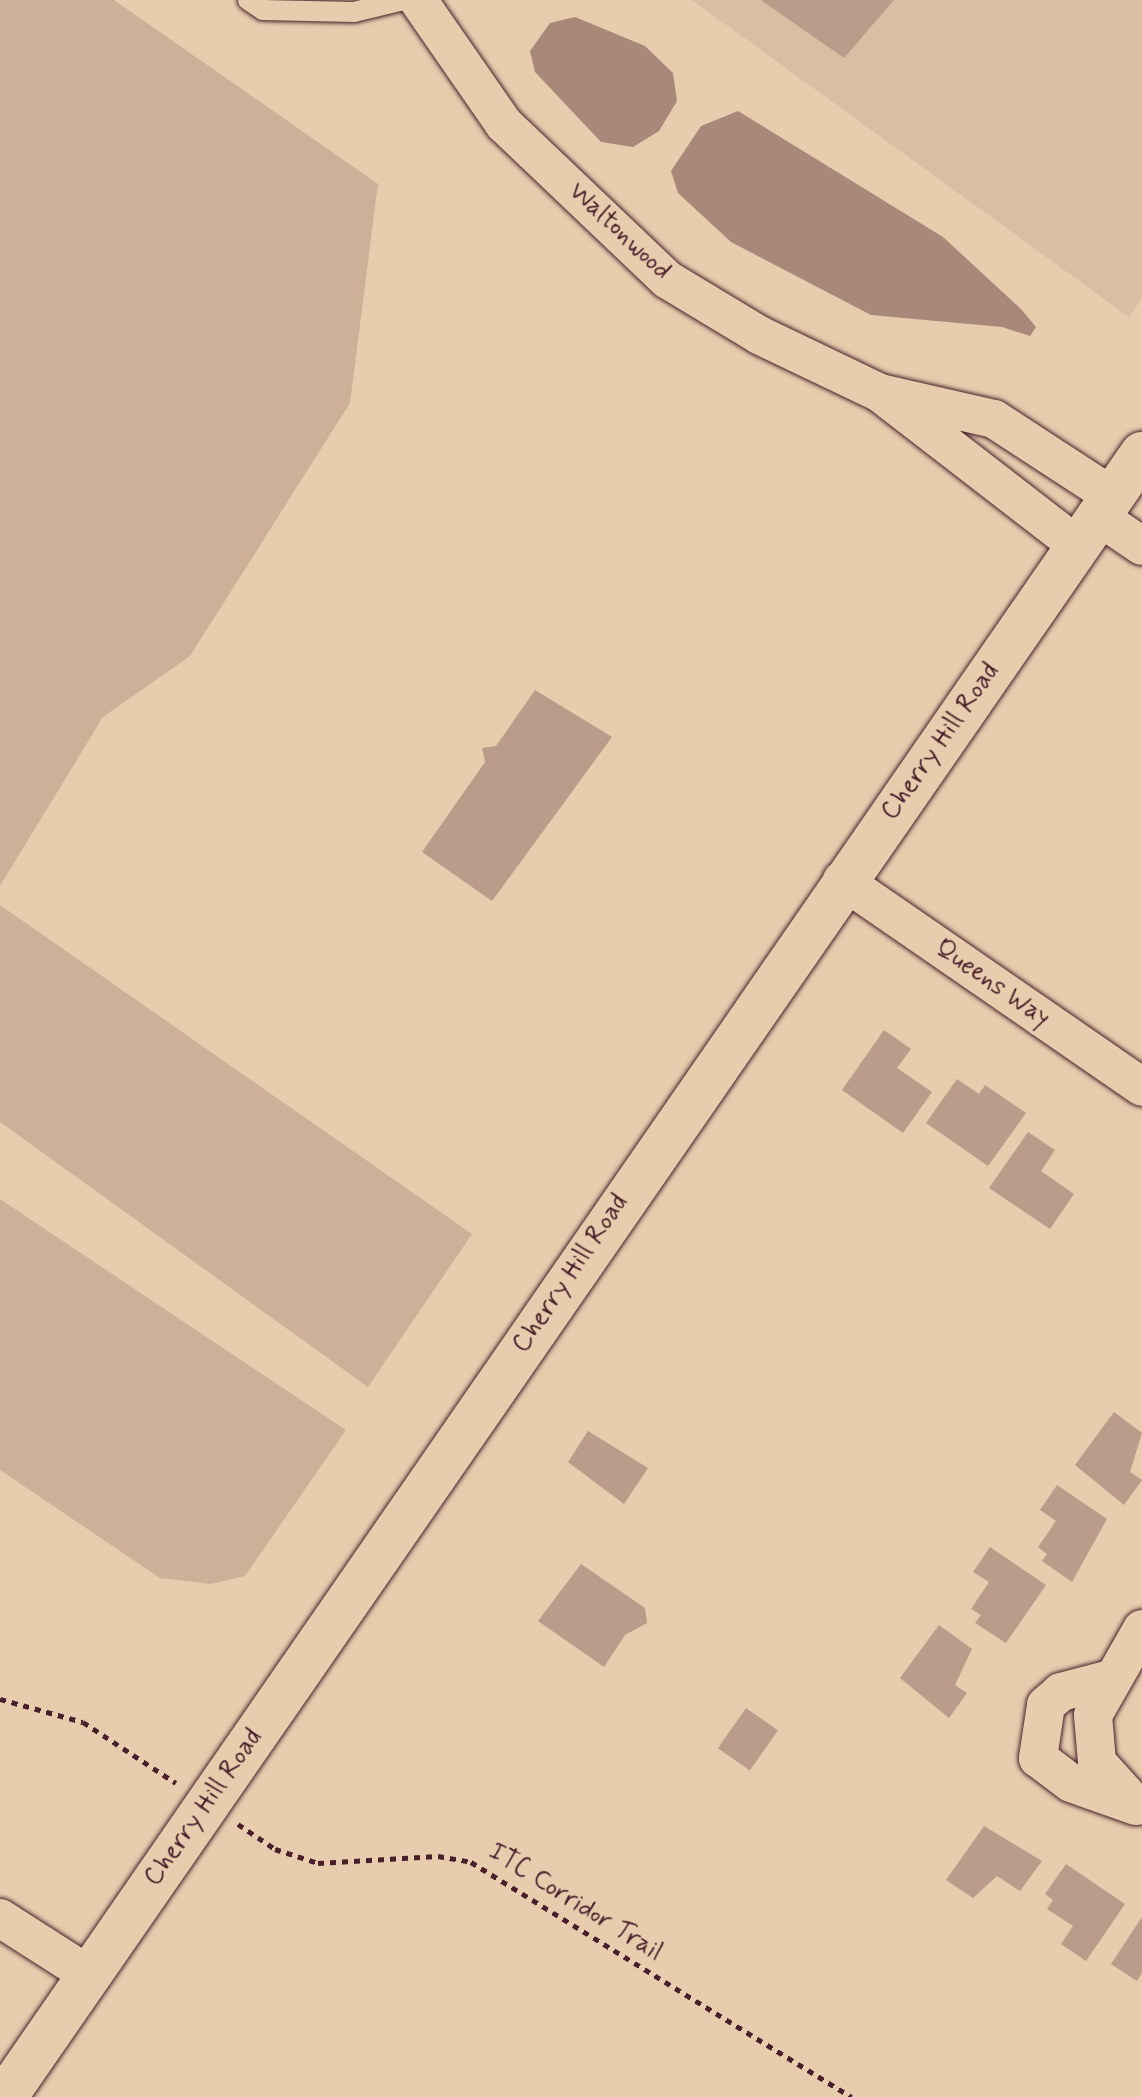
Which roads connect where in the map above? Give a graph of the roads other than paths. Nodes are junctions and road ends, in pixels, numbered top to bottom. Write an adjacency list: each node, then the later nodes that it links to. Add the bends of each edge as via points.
1 (248, 0): 2 (lane, via 263,10 354,12)
2 (404, 0)
3 (418, 0): 4 (street, Waltonwood, via 504,124 668,280 759,335)
4 (880, 393): 6 (street, Waltonwood); 6 (street, Waltonwood, via 994,419)
5 (1142, 454): 6 (main road, Cherry Hill Road)
6 (1096, 519): 7 (street); 8 (main road, Cherry Hill Road)
7 (1142, 546)
8 (842, 880): 9 (street, Queens Way); 14 (main road, Cherry Hill Road)
9 (1142, 1087)
10 (1142, 1629): 11 (street)
11 (1107, 1680): 12 (street, via 1093,1715 1097,1762); 12 (street, via 1061,1692 1046,1705 1038,1758 1071,1783)
12 (1139, 1808)
13 (0, 1918): 14 (street)
14 (89, 1975): 15 (main road, Cherry Hill Road)
15 (5, 2097)

